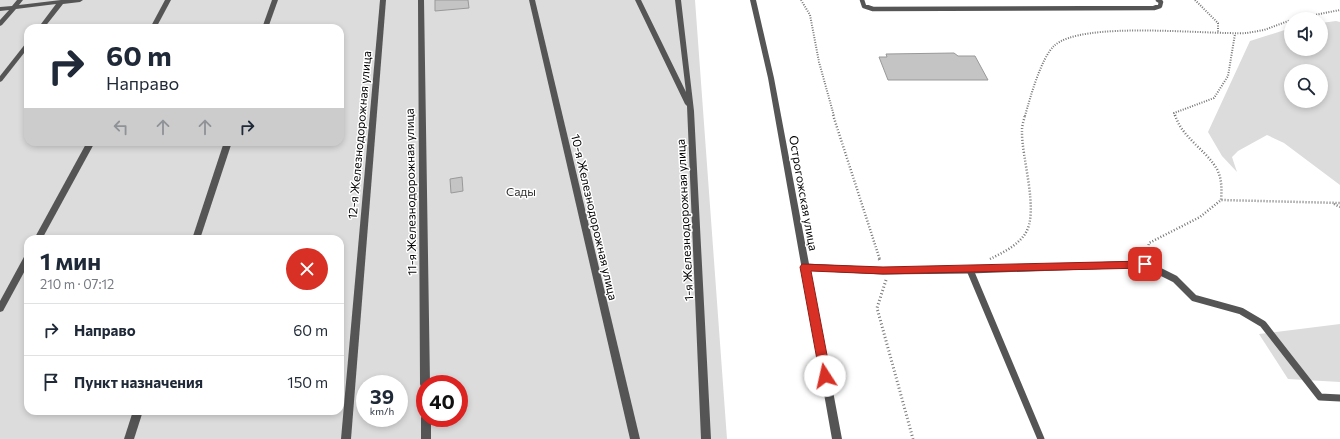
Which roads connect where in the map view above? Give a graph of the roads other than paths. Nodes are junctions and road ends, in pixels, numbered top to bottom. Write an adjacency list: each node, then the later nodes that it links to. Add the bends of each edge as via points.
1 (20, 0): 14 (street)
2 (80, 0): 13 (street)
3 (168, 0): 18 (street)
4 (275, 0): 19 (street)
5 (383, 0): 36 (street, 12-я Железнодорожная улица)
6 (421, 0): 31 (street, 11-я Железнодорожная улица)
7 (532, 0): 38 (street, 10-я Железнодорожная улица)
8 (638, 0): 22 (street)
9 (678, 0): 22 (street, 1-я Железнодорожная улица)
10 (752, 0): 28 (street, Острогожская улица, via 771,78)
11 (862, 0): 12 (lane, via 864,6 881,9 1154,8 1160,6 1161,2)
12 (1158, 0)
13 (62, 2): 14 (street); 17 (street)
14 (14, 8): 15 (street); 16 (street)
15 (0, 9)
16 (0, 24)
17 (44, 24)
18 (154, 24)
19 (267, 24)
20 (24, 49): 21 (street)
21 (0, 80)
22 (691, 111): 39 (street, 1-я Железнодорожная улица)
23 (89, 146): 25 (street)
24 (227, 146): 26 (street)
25 (40, 235)
26 (197, 235)
27 (24, 264): 30 (street)
28 (805, 267): 29 (lane, via 883,271); 40 (street, Острогожская улица)
29 (970, 270): 32 (lane, via 1145,264 1175,279 1194,298 1241,311 1264,324 1320,397); 41 (lane)
30 (0, 309)
31 (425, 375)
32 (1340, 398)
33 (137, 415): 35 (street)
34 (426, 427): 37 (street)
35 (129, 439)
36 (346, 439)
37 (426, 439)
38 (635, 439)
39 (706, 439)
40 (837, 439)
41 (1041, 439)

